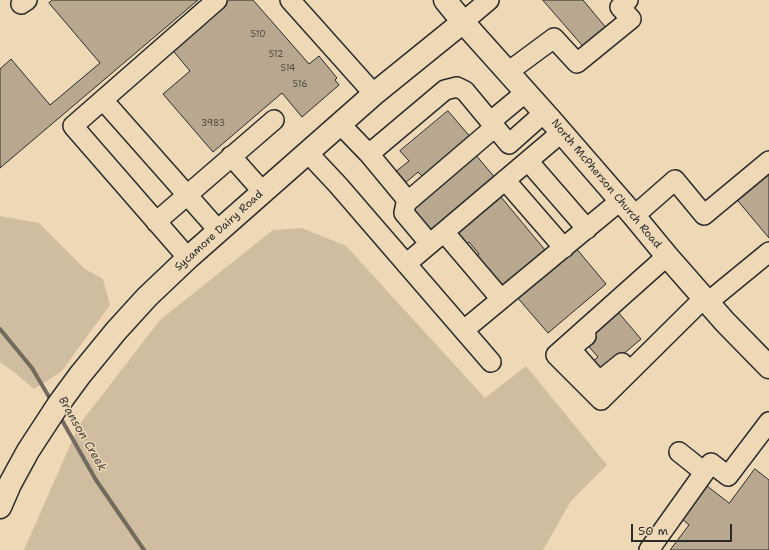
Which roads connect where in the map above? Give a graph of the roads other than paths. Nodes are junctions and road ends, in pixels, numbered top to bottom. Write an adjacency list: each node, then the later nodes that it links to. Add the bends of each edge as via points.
1 (217, 0): 10 (street)
2 (290, 0): 9 (street)
3 (445, 0): 6 (main road, North McPherson Church Road)
4 (489, 0): 6 (street, Sycamore Dairy Road)
5 (628, 0): 7 (street, via 620,7 631,19 577,63 554,38)
6 (463, 22): 7 (main road, North McPherson Church Road); 9 (main road, Sycamore Dairy Road)
7 (508, 72): 8 (main road, North McPherson Church Road)
8 (526, 92): 11 (main road, North McPherson Church Road); 14 (street)
9 (374, 94): 13 (main road, Sycamore Dairy Road)
10 (103, 100): 23 (street); 26 (street, via 73,126)
11 (545, 112): 14 (street, via 509,144); 15 (main road, North McPherson Church Road)
12 (274, 120): 18 (street)
13 (340, 124): 16 (main road, Sycamore Dairy Road); 17 (street)
14 (492, 124): 17 (street, via 464,91 457,87 445,90); 24 (street)
15 (562, 132): 19 (street); 25 (main road, North McPherson Church Road)
16 (308, 153): 22 (main road, Sycamore Dairy Road); 34 (street)
17 (369, 154): 24 (street)
18 (231, 156): 22 (street); 23 (street)
19 (528, 160): 21 (street); 27 (street)
20 (769, 161): 25 (street, via 704,215 675,180)
21 (505, 180): 29 (street); 30 (street)
22 (263, 192): 28 (main road, Sycamore Dairy Road)
23 (187, 194): 26 (street); 28 (street)
24 (408, 201): 29 (street, via 404,213)
25 (627, 208): 27 (street); 32 (main road, North McPherson Church Road)
26 (156, 222): 33 (street)
27 (587, 229): 30 (street)
28 (219, 231): 33 (main road, Sycamore Dairy Road)
29 (437, 238): 34 (street); 35 (street)
30 (564, 248): 35 (street)
31 (769, 252): 36 (street)
32 (667, 256): 36 (main road, North McPherson Church Road); 36 (street, via 556,355 601,400 667,334)
33 (188, 258): 43 (main road, Sycamore Dairy Road, via 131,314 80,375 28,451)
34 (406, 264): 37 (street)
35 (501, 299): 37 (street)
36 (706, 300): 39 (main road, North McPherson Church Road)
37 (464, 330): 38 (street)
38 (491, 362)
39 (769, 367)
40 (769, 422): 42 (street, via 728,476 711,463)
41 (679, 452): 42 (street)
42 (704, 472): 44 (street)
43 (0, 506)
44 (649, 550)

